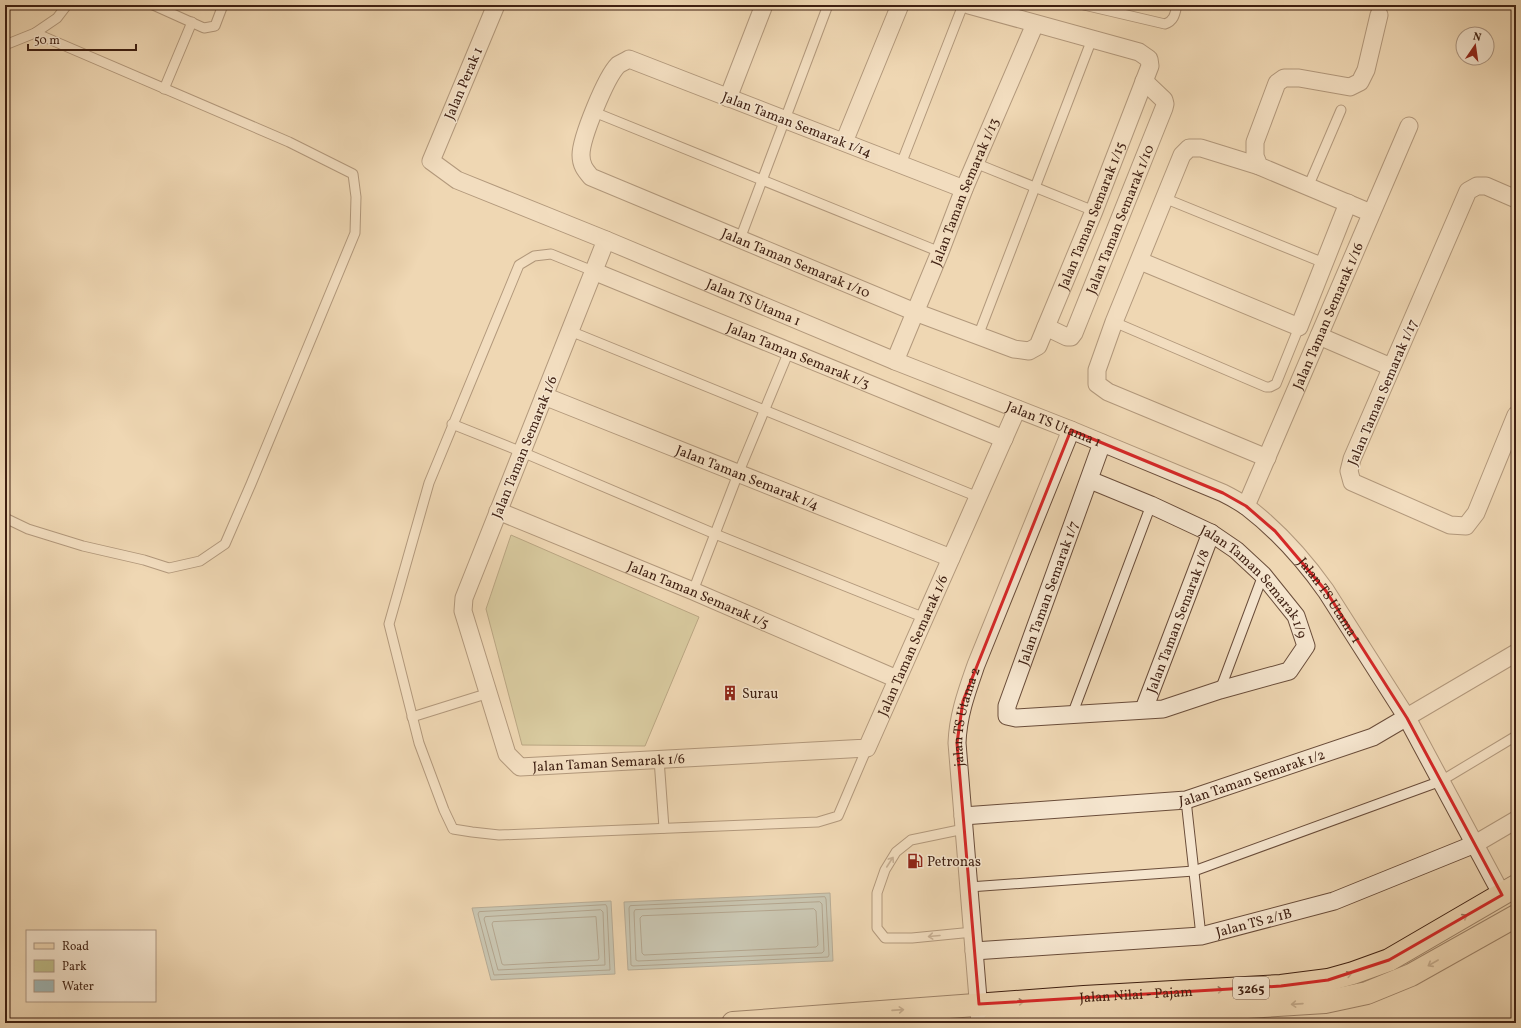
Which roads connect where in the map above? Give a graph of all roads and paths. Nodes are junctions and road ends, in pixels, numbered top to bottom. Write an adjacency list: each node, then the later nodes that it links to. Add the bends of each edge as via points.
1 (67, 5): 15 (lane, via 57,18)
2 (152, 5): 13 (lane)
3 (223, 5): 13 (lane, via 214,26 204,28)
4 (496, 5): 26 (street, Jalan Perak 1)
5 (764, 5): 20 (street)
6 (828, 5): 23 (lane)
7 (900, 5): 25 (street)
8 (963, 5): 28 (lane)
9 (969, 5): 14 (street)
10 (1084, 5): 11 (lane, via 1165,24 1174,17)
11 (1177, 5)
12 (1379, 15): 29 (street, via 1366,70 1360,82 1350,87 1299,78 1284,78 1277,83 1255,142 1255,156)
13 (192, 22): 19 (lane)
14 (1035, 24): 16 (street); 27 (street, Jalan Taman Semarak 1/13)
15 (35, 33): 17 (lane); 19 (lane)
16 (1092, 39): 18 (street, Jalan Taman Semarak 1/15, via 1139,52 1149,59 1150,66); 32 (lane)
17 (5, 45)
18 (1144, 81): 37 (street, Jalan Taman Semarak 1/15); 48 (street, Jalan Taman Semarak 1/10, via 1164,100 1164,108 1074,334 1067,337)
19 (164, 89): 72 (lane, via 289,142 353,174 356,197 355,233 225,544 200,561 169,568 83,546 28,529)
20 (728, 98): 22 (street, Jalan Taman Semarak 1/14, via 629,59 618,65); 23 (street, Jalan Taman Semarak 1/14)
21 (1341, 110): 31 (lane)
22 (594, 112): 30 (lane); 39 (street, Jalan Taman Semarak 1/10, via 585,133 581,156 583,167 591,177)
23 (784, 119): 25 (street, Jalan Taman Semarak 1/14); 30 (lane)
24 (1408, 126): 38 (street, Jalan Taman Semarak 1/16)
25 (844, 142): 28 (street, Jalan Taman Semarak 1/14)
26 (431, 161): 40 (street, Jalan TS Utama 1, via 457,180)
27 (975, 163): 32 (lane); 33 (street, Jalan Taman Semarak 1/13)
28 (901, 164): 33 (street, Jalan Taman Semarak 1/14)
29 (1259, 166): 31 (street); 34 (street, via 1201,148 1189,148 1176,166)
30 (761, 180): 39 (lane); 41 (lane)
31 (1308, 187): 36 (street)
32 (1035, 188): 37 (lane); 50 (lane)
33 (964, 189): 41 (street, Jalan Taman Semarak 1/13)
34 (1164, 198): 42 (street); 43 (lane)
35 (1516, 199): 55 (street, Jalan Taman Semarak 1/17, via 1486,186 1476,186 1468,191)
36 (1348, 203): 38 (street); 43 (street)
37 (1094, 211): 48 (street, Jalan Taman Semarak 1/15)
38 (1371, 213): 51 (street, Jalan Taman Semarak 1/16)
39 (740, 239): 45 (street, Jalan Taman Semarak 1/10)
40 (606, 240): 44 (street, Jalan Taman Semarak 1/6); 54 (street, Jalan TS Utama 1)
41 (940, 252): 45 (street, Jalan Taman Semarak 1/13)
42 (1140, 261): 46 (street); 47 (street)
43 (1324, 263): 47 (street)
44 (593, 271): 49 (street, Jalan Taman Semarak 1/6); 53 (street, Jalan Taman Semarak 1/3); 60 (lane, via 551,254 534,256 519,265)
45 (915, 312): 50 (street, Jalan Taman Semarak 1/10); 54 (street, Jalan Taman Semarak 1/13)
46 (1114, 322): 47 (lane, via 1266,387 1276,384); 65 (street, via 1097,370 1097,384 1108,392)
47 (1299, 327)
48 (1046, 328): 52 (street, Jalan Taman Semarak 1/15, via 1038,346 1029,351)
49 (570, 331): 56 (street, Jalan Taman Semarak 1/6); 58 (lane)
50 (978, 336): 52 (street, Jalan Taman Semarak 1/10)
51 (1318, 336): 55 (street); 65 (street, Jalan Taman Semarak 1/16)
52 (1014, 349)
53 (789, 351): 58 (lane); 62 (street, Jalan Taman Semarak 1/3)
54 (894, 361): 57 (street, Jalan TS Utama 1)
55 (1391, 367): 59 (street, Jalan Taman Semarak 1/17, via 1352,459 1349,471 1352,482 1450,525 1466,526 1476,513)
56 (544, 396): 64 (street, Jalan Taman Semarak 1/6); 66 (street, Jalan Taman Semarak 1/4)
57 (1017, 409): 61 (street, Jalan TS Utama 1); 62 (street, Jalan Taman Semarak 1/6)
58 (765, 411): 66 (lane); 68 (lane)
59 (1516, 415)
60 (452, 424): 64 (lane); 86 (lane, via 429,483 389,624)
61 (1071, 430): 63 (street, Jalan TS Utama 1); 94 (street, jalan TS Utama 2, via 963,701 957,742)
62 (1004, 439): 68 (street, Jalan Taman Semarak 1/6)
63 (1102, 443): 67 (street, Jalan Taman Semarak 1/7); 70 (street, Jalan TS Utama 1, via 1223,493)
64 (522, 452): 71 (street, Jalan Taman Semarak 1/6); 74 (lane)
65 (1267, 458): 70 (street, Jalan Taman Semarak 1/16)
66 (738, 474): 74 (lane); 75 (street, Jalan Taman Semarak 1/4)
67 (1090, 480): 69 (street, Jalan Taman Semarak 1/9); 83 (street, Jalan Taman Semarak 1/7)
68 (978, 497): 75 (street, Jalan Taman Semarak 1/6)
69 (1151, 506): 73 (street, Jalan Taman Semarak 1/9); 85 (lane)
70 (1246, 506): 87 (street, Jalan TS Utama 1, via 1276,531 1314,574)
71 (498, 511): 77 (street, Jalan Taman Semarak 1/5); 82 (street, Jalan Taman Semarak 1/6, via 464,598 463,611)
72 (5, 518)
73 (1211, 533): 76 (street, Jalan Taman Semarak 1/9, via 1236,550); 84 (street, Jalan Taman Semarak 1/8)
74 (715, 534): 77 (lane); 78 (lane)
75 (951, 558): 78 (street, Jalan Taman Semarak 1/6)
76 (1263, 575): 81 (lane); 81 (street, Jalan Taman Semarak 1/9, via 1296,616 1306,646 1289,671)
77 (694, 591): 80 (street, Jalan Taman Semarak 1/5)
78 (925, 618): 80 (street, Jalan Taman Semarak 1/6)
79 (1516, 652): 87 (street, Jalan Taman Semarak 1/2)
80 (898, 679): 89 (street, Jalan Taman Semarak 1/6)
81 (1220, 690): 84 (street, Jalan Taman Semarak 1/9, via 1163,709)
82 (489, 693): 86 (lane); 90 (street, Jalan Taman Semarak 1/6, via 508,754 520,767)
83 (1007, 706): 85 (street, Jalan Taman Semarak 1/9, via 1007,716 1016,718)
84 (1144, 710): 85 (street, Jalan Taman Semarak 1/9)
85 (1072, 715)
86 (412, 716): 95 (lane, via 422,750 453,828 499,835)
87 (1407, 718): 91 (street, Jalan TS Utama 1); 92 (street, Jalan Taman Semarak 1/2, via 1373,737)
88 (1516, 736): 91 (lane)
89 (867, 748): 90 (street, Jalan Taman Semarak 1/6); 95 (lane, via 838,816 818,822)
90 (659, 759): 95 (lane)
91 (1441, 781): 96 (street, Jalan TS Utama 1); 97 (lane)
92 (1186, 800): 94 (street, Jalan Taman Semarak 1/2); 97 (lane)
93 (1516, 820): 96 (street, Jalan TS 2/1B)
94 (963, 822): 98 (street, jalan TS Utama 2); 101 (lane, one-way to 94, via 885,938 877,928 877,893 885,870 896,852 911,840)
95 (664, 828)
96 (1475, 844): 99 (street, Jalan TS Utama 1); 102 (street, Jalan TS 2/1B, via 1334,901)
97 (1194, 871): 98 (lane); 102 (lane)
98 (969, 887): 101 (street, jalan TS Utama 2)
99 (1509, 890): 104 (main road, Jalan Nilai - Pajam / 3265, one-way to 99, via 1328,980 1390,960)
100 (1516, 916): 106 (main road, Jalan Nilai - Pajam / 3265, one-way to 106, via 1411,975 1367,993 1325,1002)
101 (973, 932): 103 (street, jalan TS Utama 2)
102 (1201, 936): 103 (street, Jalan TS 2/1B)
103 (974, 951): 104 (street, jalan TS Utama 2)
104 (980, 1014): 105 (main road, Jalan Nilai - Pajam / 3265, one-way to 104)
105 (734, 1023)
106 (994, 1023)

